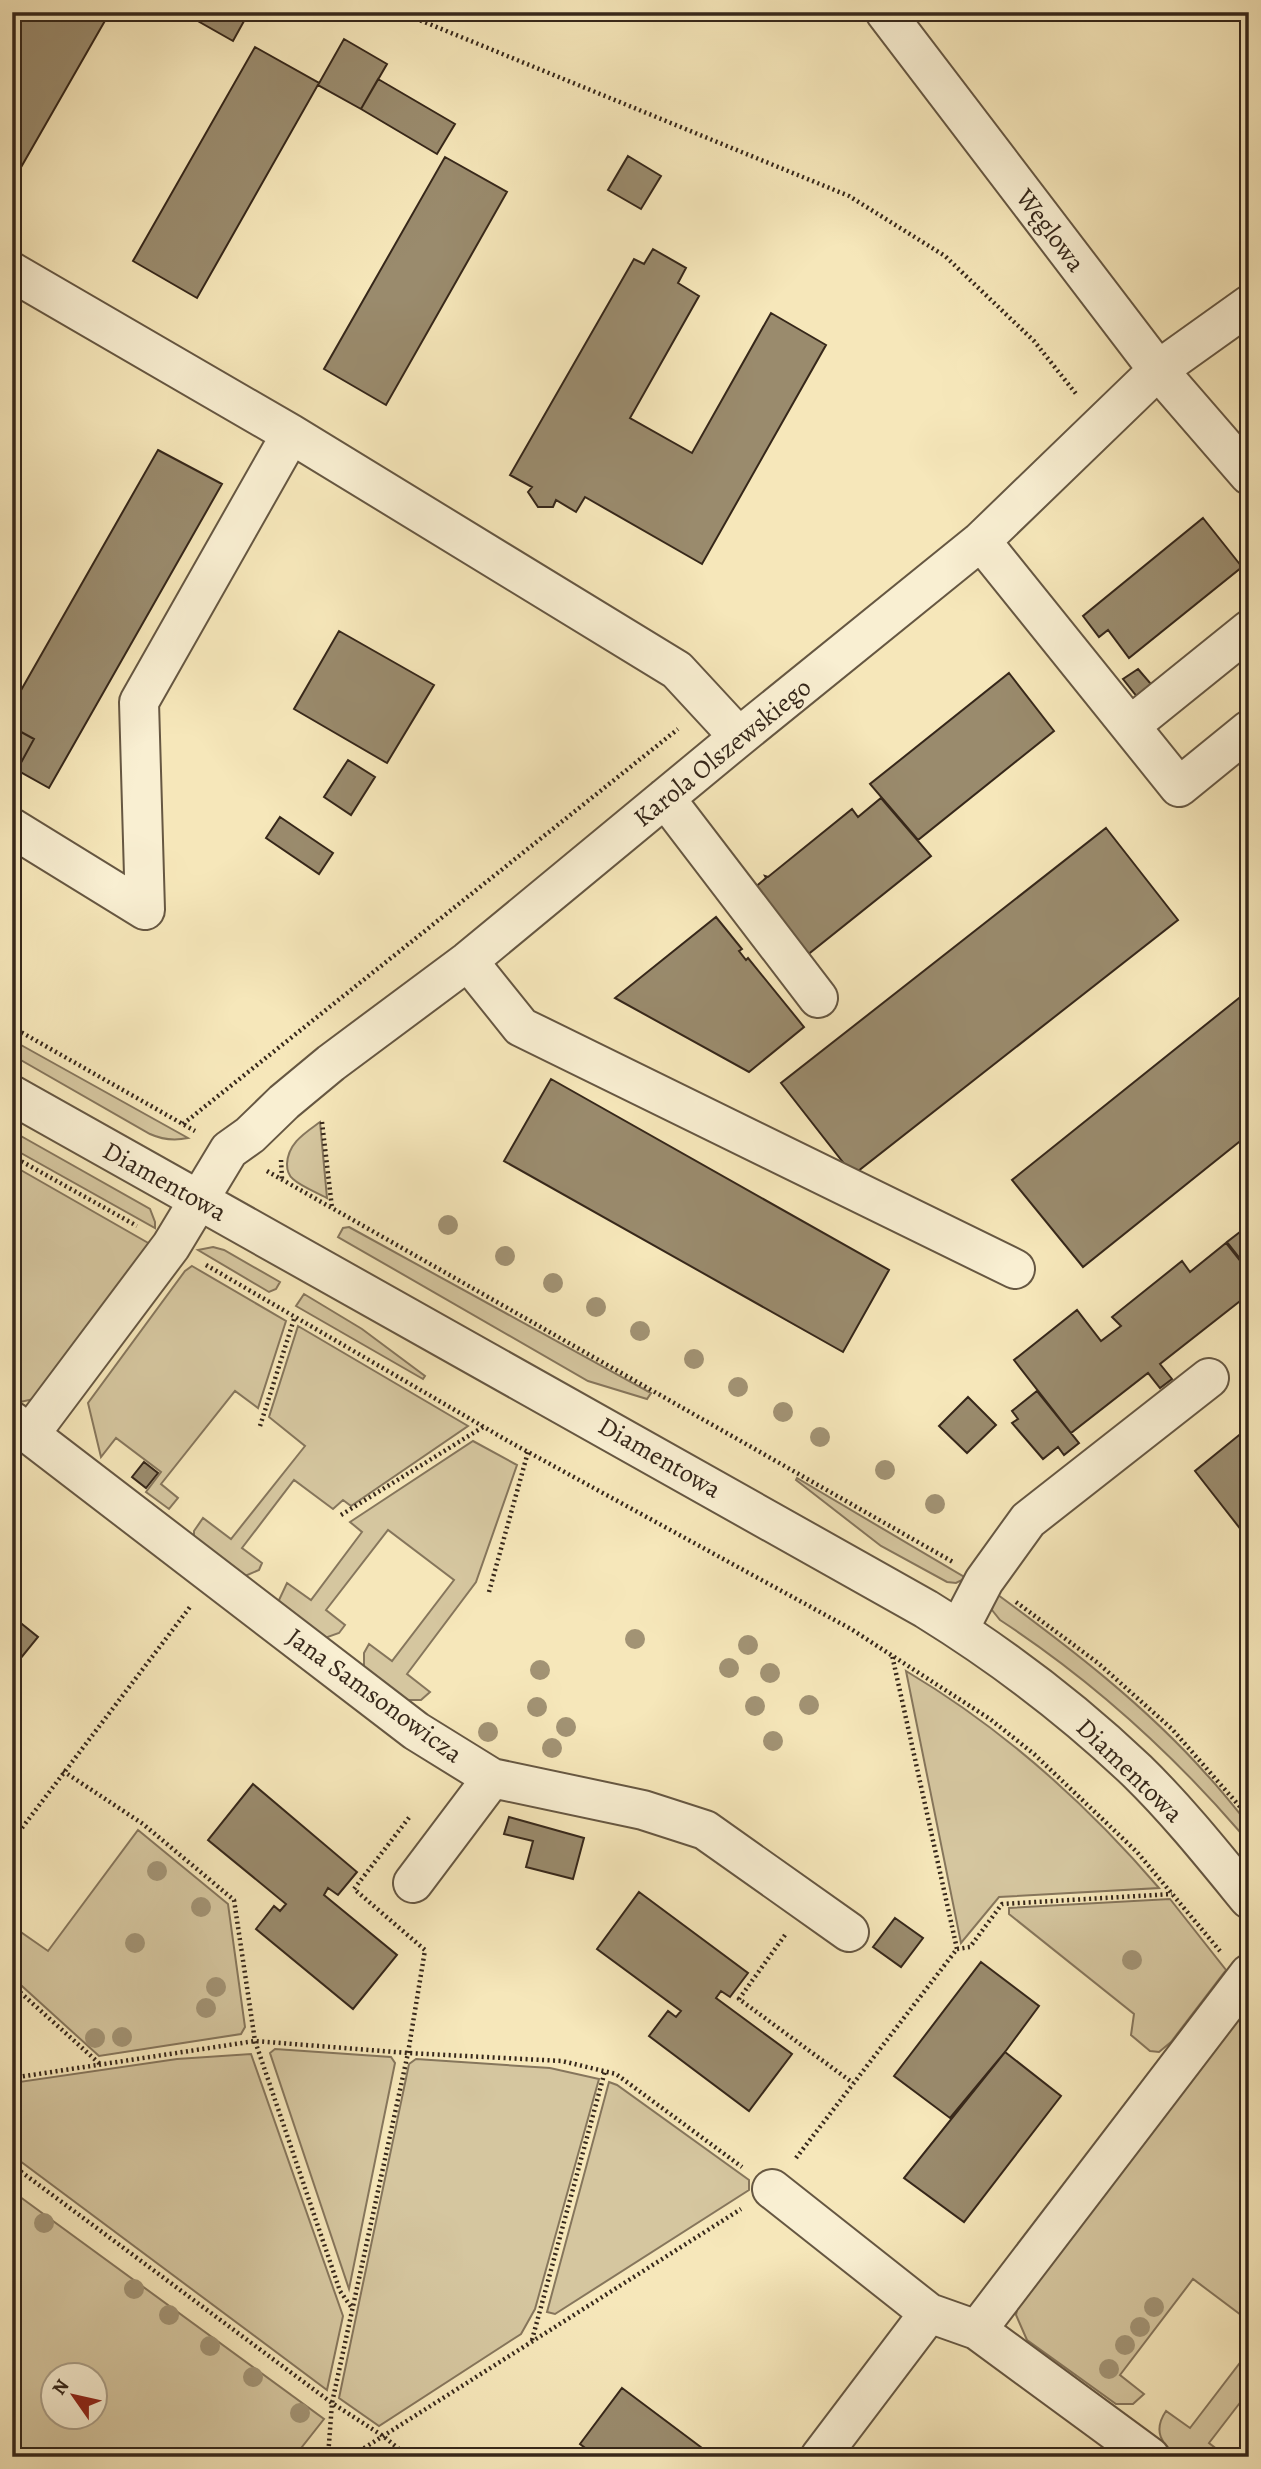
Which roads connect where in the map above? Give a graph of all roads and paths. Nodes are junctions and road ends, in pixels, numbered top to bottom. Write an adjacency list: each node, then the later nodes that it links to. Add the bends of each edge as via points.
1 (400, 12): 6 (path, via 849,196 944,256 1034,341)
2 (885, 12): 5 (street, Węglowa)
3 (12, 272): 7 (street)
4 (1249, 305): 5 (street, Karola Olszewskiego)
5 (1158, 370): 6 (street, Karola Olszewskiego); 8 (street, Węglowa)
6 (1101, 426): 9 (street, Karola Olszewskiego)
7 (291, 434): 11 (street, via 677,670); 16 (street, via 139,702 145,910)
8 (1249, 475)
9 (981, 541): 12 (street); 14 (street, Karola Olszewskiego)
10 (1249, 630): 12 (street)
11 (709, 704): 14 (street); 22 (path)
12 (1130, 726): 13 (street, via 1179,787)
13 (1249, 730)
14 (739, 737): 15 (street, Karola Olszewskiego)
15 (665, 798): 17 (street, Karola Olszewskiego); 18 (street)
16 (12, 828)
17 (468, 961): 23 (street, Karola Olszewskiego, via 331,1063); 28 (street, via 521,1027)
18 (818, 998)
19 (12, 1027): 22 (path)
20 (12, 1095): 25 (street, Diamentowa)
21 (321, 1118): 26 (path)
22 (183, 1124): 23 (path)
23 (229, 1150): 25 (street, Karola Olszewskiego); 26 (path)
24 (12, 1156): 27 (path)
25 (200, 1200): 27 (street, Karola Olszewskiego); 39 (street, Diamentowa)
26 (332, 1208): 37 (path)
27 (171, 1246): 29 (path); 32 (street, Karola Olszewskiego)
28 (1015, 1269)
29 (295, 1316): 31 (path); 33 (path)
30 (1209, 1378): 37 (street, via 1028,1520)
31 (260, 1426)
32 (21, 1427): 36 (street, Jana Samsonowicza)
33 (483, 1427): 34 (path); 35 (path)
34 (528, 1452): 38 (path); 40 (path)
35 (341, 1515)
36 (215, 1576): 41 (path); 42 (street, Jana Samsonowicza, via 415,1731)
37 (985, 1581): 39 (street); 44 (path, via 1098,1663 1172,1729)
38 (489, 1592)
39 (959, 1629): 48 (street, Diamentowa, via 1057,1700 1138,1772)
40 (891, 1654): 47 (path, via 1034,1754 1137,1852); 51 (path)
41 (64, 1771): 45 (path); 54 (path, via 143,1824 234,1899)
42 (492, 1778): 46 (street); 50 (street, Jana Samsonowicza, via 643,1810 705,1830)
43 (419, 1805): 55 (path, via 354,1889 425,1950)
44 (1249, 1816)
45 (12, 1840)
46 (413, 1883)
47 (1173, 1894): 51 (path, via 1002,1904 970,1947); 52 (path)
48 (1249, 1899)
49 (790, 1928): 59 (path, via 739,2000)
50 (849, 1931)
51 (957, 1950): 59 (path)
52 (1246, 1977): 64 (street)
53 (12, 1985): 56 (path)
54 (255, 2040): 55 (path); 56 (path); 62 (path, via 340,2291)
55 (408, 2053): 57 (path, via 562,2061); 62 (path)
56 (100, 2065): 58 (path)
57 (605, 2071): 61 (path, via 617,2074); 65 (path)
58 (12, 2078)
59 (853, 2083): 61 (path)
60 (12, 2165): 66 (path)
61 (772, 2189): 63 (street); 65 (path)
62 (352, 2309): 66 (path)
63 (929, 2313): 64 (street); 71 (street)
64 (977, 2330): 72 (street)
65 (532, 2341): 67 (path)
66 (332, 2403): 67 (path); 68 (path)
67 (383, 2436): 69 (path); 70 (path)
68 (328, 2457)
69 (350, 2457)
70 (409, 2457)
71 (820, 2457)
72 (1150, 2457)

